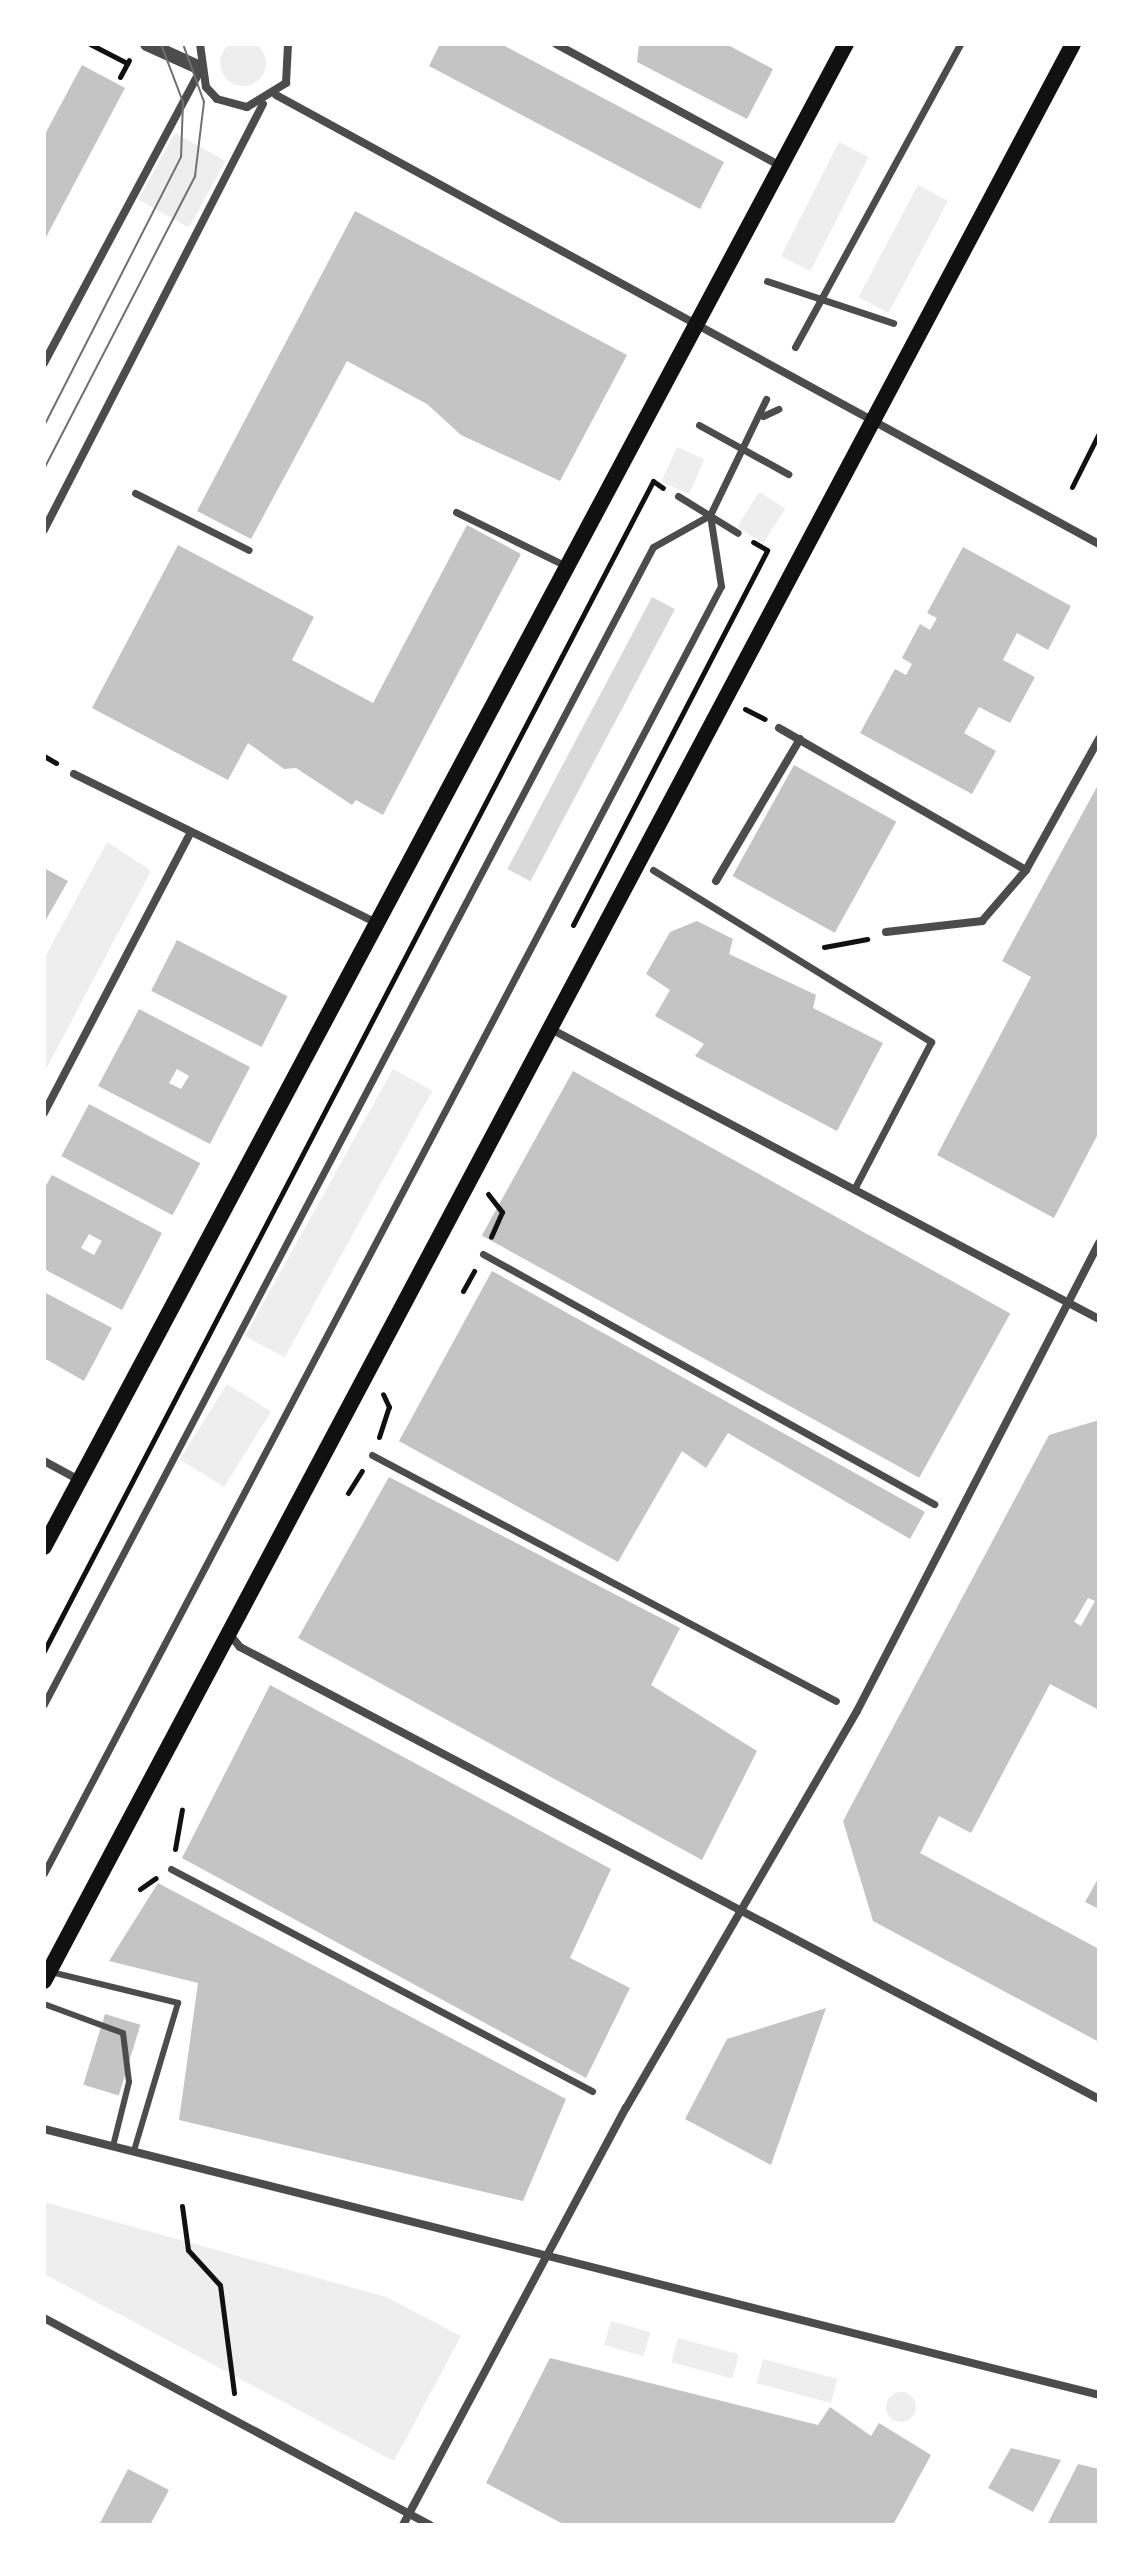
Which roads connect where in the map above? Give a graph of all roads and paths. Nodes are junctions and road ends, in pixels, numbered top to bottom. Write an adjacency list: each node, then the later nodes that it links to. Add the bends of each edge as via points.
1 (90, 44): 10 (path, via 127,63)
2 (147, 44): 9 (street)
3 (200, 44): 9 (street)
4 (288, 44): 11 (street, via 291,68)
5 (556, 44): 13 (street)
6 (846, 44): 13 (main road)
7 (960, 44): 15 (street)
8 (1073, 44): 23 (main road)
9 (198, 70): 12 (street, via 217,99); 19 (street)
10 (120, 77)
11 (276, 95): 12 (street); 16 (street)
12 (263, 104): 33 (street)
13 (781, 166): 16 (main road)
14 (767, 281): 15 (street)
15 (819, 303): 17 (street); 18 (street)
16 (697, 323): 23 (street); 37 (main road)
17 (893, 323)
18 (795, 347)
19 (44, 363)
20 (766, 399): 22 (street)
21 (778, 409): 22 (street)
22 (763, 416): 26 (street)
23 (870, 422): 35 (street); 49 (main road)
24 (699, 425): 26 (street)
25 (1099, 433): 28 (path)
26 (745, 449): 27 (street); 32 (street)
27 (788, 474)
28 (1072, 487)
29 (135, 493): 36 (street)
30 (678, 496): 32 (street); 64 (path, via 653,481)
31 (456, 512): 37 (street)
32 (710, 515): 34 (street); 66 (street, via 653,547); 69 (street, via 721,586)
33 (44, 530)
34 (738, 533)
35 (1099, 544)
36 (249, 550)
37 (567, 567): 46 (main road)
38 (779, 728): 39 (street)
39 (800, 739): 44 (street); 45 (street)
40 (1099, 739): 44 (street)
41 (74, 774): 42 (street)
42 (190, 834): 46 (street); 50 (street)
43 (653, 870): 51 (street, via 931,1042)
44 (1026, 870): 47 (street, via 982,921)
45 (716, 881)
46 (377, 924): 60 (main road)
47 (886, 932): 48 (path, via 829,951)
48 (817, 943)
49 (550, 1028): 51 (street); 63 (main road)
50 (44, 1113)
51 (854, 1189): 55 (street)
52 (485, 1190): 54 (path, via 502,1212)
53 (1099, 1243): 55 (street)
54 (483, 1254): 61 (street)
55 (1069, 1302): 56 (street); 70 (street, via 857,1711)
56 (1099, 1319)
57 (383, 1393): 58 (path, via 389,1407)
58 (372, 1455): 65 (street)
59 (44, 1461): 60 (street)
60 (81, 1482): 62 (main road)
61 (934, 1504)
62 (44, 1547)
63 (231, 1636): 70 (street, via 240,1647); 71 (main road)
64 (44, 1651)
65 (836, 1701)
66 (44, 1704)
67 (182, 1810): 68 (path)
68 (171, 1869): 73 (street)
69 (44, 1873)
70 (744, 1908): 74 (street); 79 (street, via 626,2108)
71 (46, 1977): 77 (lane, via 178,2003)
72 (44, 2004): 76 (lane, via 123,2033 129,2082)
73 (592, 2091)
74 (1099, 2099)
75 (44, 2129): 76 (street)
76 (113, 2146): 77 (street)
77 (134, 2151): 79 (street)
78 (182, 2206): 81 (path, via 188,2250 220,2285)
79 (551, 2255): 82 (street); 83 (street)
80 (44, 2318): 83 (street)
81 (234, 2393)
82 (1099, 2395)
83 (409, 2514): 84 (street); 85 (street)
84 (403, 2525)
85 (430, 2525)

